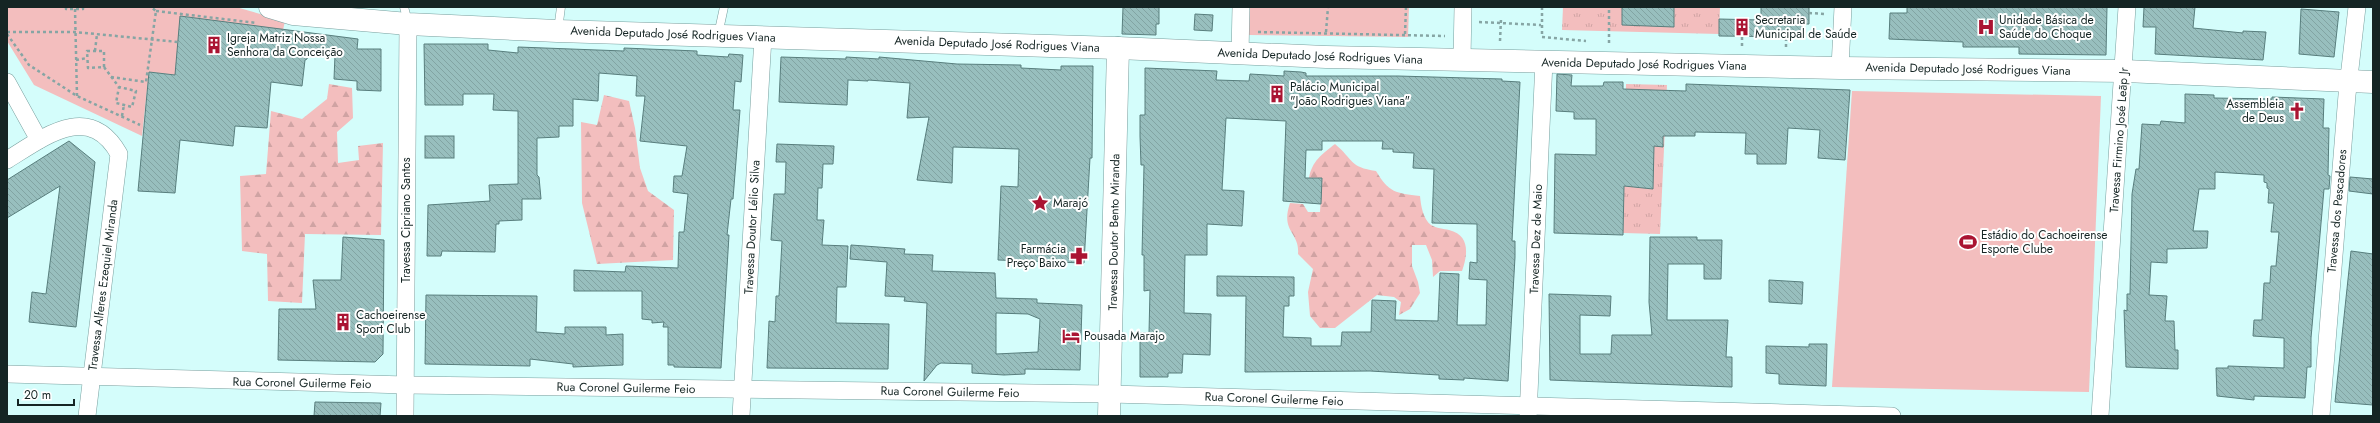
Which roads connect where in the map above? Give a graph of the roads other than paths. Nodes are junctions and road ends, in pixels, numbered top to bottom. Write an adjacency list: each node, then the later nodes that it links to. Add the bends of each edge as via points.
1 (270, 7): 9 (street, Avenida Deputado José Rodrigues Viana, via 293,14)
2 (561, 7): 10 (lane)
3 (724, 7): 11 (lane)
4 (1241, 7): 14 (street)
5 (2127, 7): 18 (street, Travessa Firmino José Leãp Jr)
6 (2357, 7): 19 (street, Travessa dos Pescadores)
7 (1836, 11): 17 (street)
8 (1463, 14): 15 (street)
9 (406, 15): 10 (street, Avenida Deputado José Rodrigues Viana); 26 (street, Travessa Cipriano Santos)
10 (557, 31): 11 (street, Avenida Deputado José Rodrigues Viana)
11 (718, 36): 12 (street, Avenida Deputado José Rodrigues Viana)
12 (763, 37): 13 (street, Avenida Deputado José Rodrigues Viana); 27 (street, Travessa Doutor Lélio Silva)
13 (1118, 48): 14 (street, Avenida Deputado José Rodrigues Viana); 28 (street, Travessa Doutor Bento Miranda)
14 (1240, 54): 15 (street, Avenida Deputado José Rodrigues Viana)
15 (1462, 60): 16 (street, Avenida Deputado José Rodrigues Viana)
16 (1544, 61): 17 (street, Avenida Deputado José Rodrigues Viana); 29 (street, Travessa Dez de Maio)
17 (1840, 68): 18 (street, Avenida Deputado José Rodrigues Viana)
18 (2124, 71): 19 (street, Avenida Deputado José Rodrigues Viana); 36 (street, Travessa Firmino José Leãp Jr)
19 (2349, 81): 21 (street, Avenida Deputado José Rodrigues Viana); 37 (street, Travessa dos Pescadores)
20 (7, 82): 22 (street)
21 (2373, 82)
22 (39, 140): 23 (street); 25 (street, Travessa Alferes Ezequiel Miranda, via 76,125 89,126 106,136 119,154)
23 (7, 160)
24 (7, 374): 25 (street, Rua Coronel Guilerme Feio)
25 (92, 378): 26 (street, Rua Coronel Guilerme Feio); 30 (street, Travessa Alferes Ezequiel Miranda)
26 (406, 385): 27 (street, Rua Coronel Guilerme Feio); 31 (street, Travessa Cipriano Santos)
27 (742, 389): 28 (street, Rua Coronel Guilerme Feio); 32 (street, Travessa Doutor Lélio Silva)
28 (1110, 394): 29 (street, Rua Coronel Guilerme Feio); 33 (street, Travessa Doutor Bento Miranda)
29 (1528, 412): 34 (street, Rua Coronel Guilerme Feio)
30 (87, 416)
31 (405, 416)
32 (741, 416)
33 (1109, 416)
34 (1874, 416): 35 (street, Rua Coronel Guilerme Feio)
35 (1892, 416)
36 (2100, 416)
37 (2321, 416)

